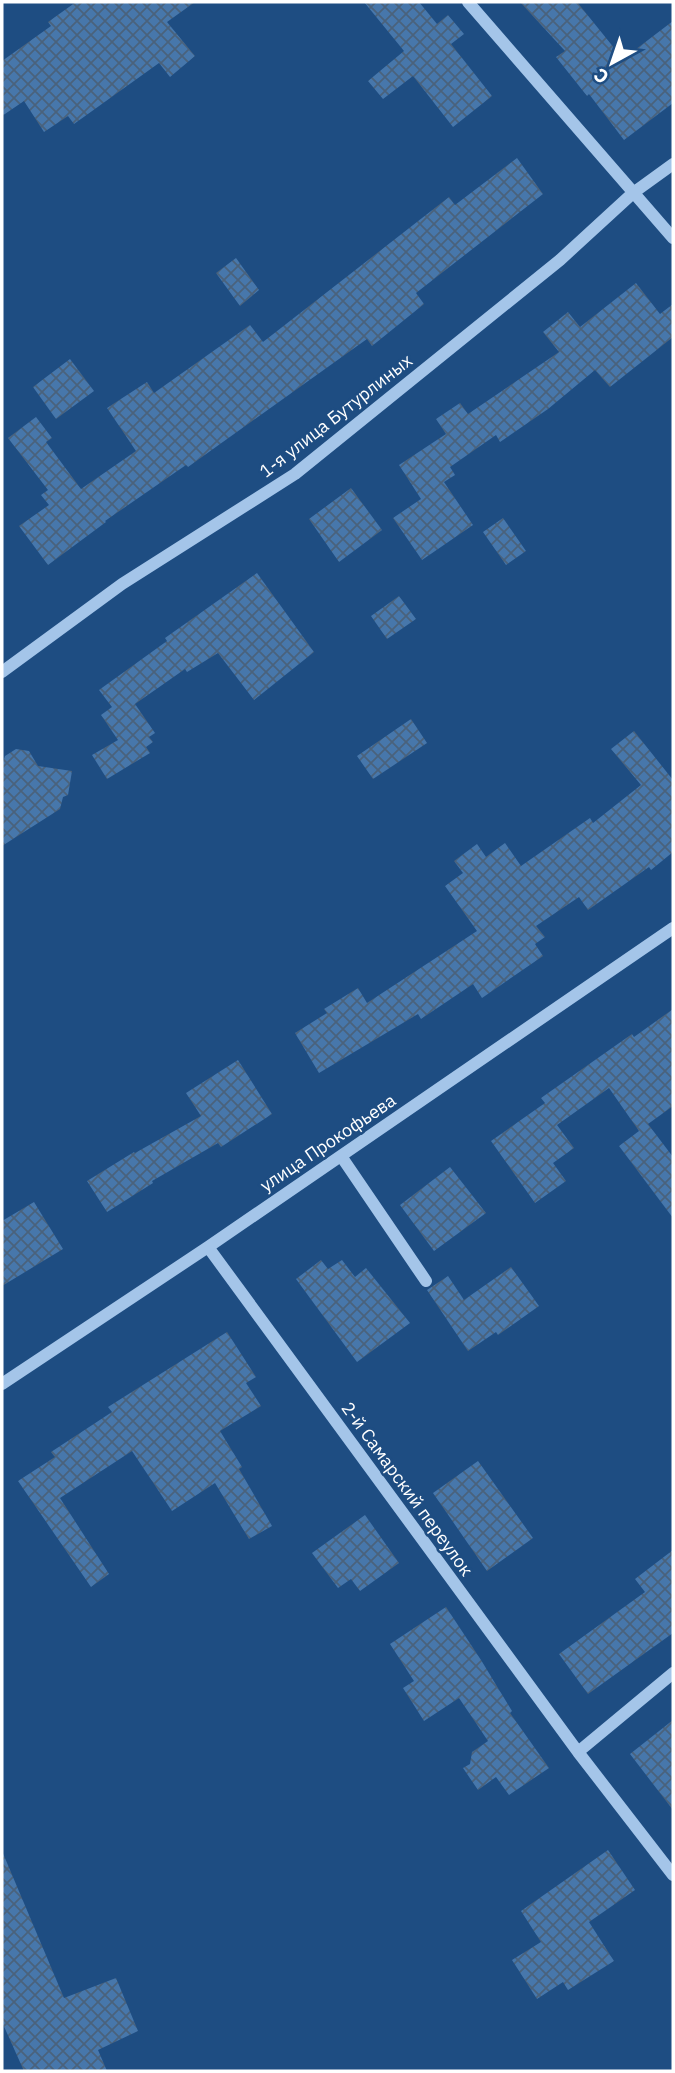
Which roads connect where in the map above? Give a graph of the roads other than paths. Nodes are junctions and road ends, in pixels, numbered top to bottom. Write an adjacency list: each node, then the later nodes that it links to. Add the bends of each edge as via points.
1 (468, 2): 3 (street)
2 (673, 164): 3 (street, 1-я улица Бутурлиных)
3 (633, 193): 4 (street); 5 (street, 1-я улица Бутурлиных, via 560,260 295,474 122,584)
4 (673, 238)
5 (2, 672)
6 (673, 928): 7 (street, улица Прокофьева)
7 (341, 1156): 8 (street, улица Прокофьева); 9 (street)
8 (208, 1247): 10 (street, улица Прокофьева); 12 (street, 2-й Самарский переулок)
9 (426, 1280)
10 (2, 1384)
11 (673, 1673): 12 (street)
12 (578, 1752): 13 (street, 2-й Самарский переулок)
13 (673, 1875)

